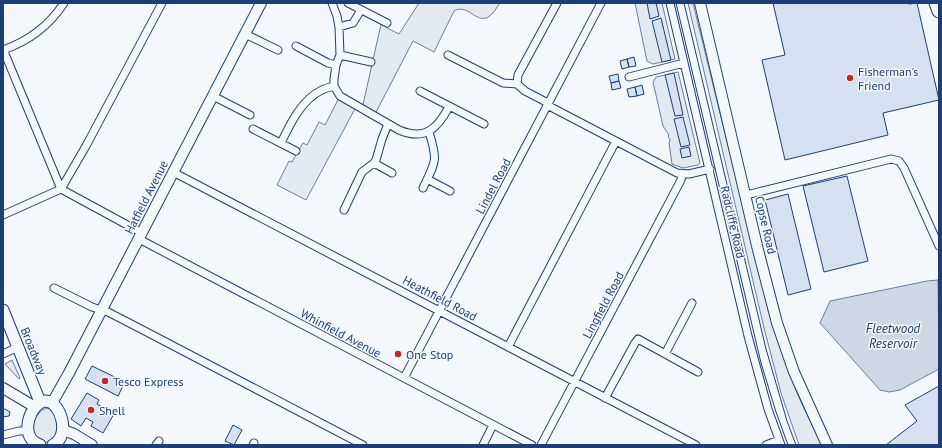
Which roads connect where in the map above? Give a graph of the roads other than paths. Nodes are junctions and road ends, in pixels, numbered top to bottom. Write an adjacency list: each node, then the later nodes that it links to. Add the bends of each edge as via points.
1 (64, 3): 17 (street, via 29,39)
2 (162, 3): 46 (street)
3 (332, 3): 14 (street)
4 (348, 3): 11 (street)
5 (557, 3): 25 (street, via 518,75)
6 (601, 3): 29 (street, Lindel Road)
7 (670, 3): 22 (street, Radcliffe Road)
8 (700, 3): 48 (street, Copse Road)
9 (936, 3): 12 (highway)
10 (259, 4): 15 (street, Hatfield Avenue)
11 (361, 10): 13 (street); 14 (street, via 353,23)
12 (939, 11)
13 (387, 23)
14 (339, 27): 19 (street)
15 (245, 34): 18 (street); 28 (street, Hatfield Avenue)
16 (296, 46): 23 (street)
17 (3, 50): 46 (street)
18 (278, 50)
19 (340, 55): 21 (street); 23 (street)
20 (448, 55): 25 (street, via 503,83)
21 (371, 62)
22 (684, 63): 24 (street); 40 (street, Radcliffe Road)
23 (336, 65): 26 (street)
24 (629, 77)
25 (517, 84): 29 (street)
26 (334, 86): 32 (street, via 337,94); 37 (street, via 311,97 301,107)
27 (420, 91): 30 (street)
28 (213, 96): 31 (street); 41 (street, Hatfield Avenue)
29 (548, 104): 36 (street); 57 (street, Lindel Road)
30 (449, 107): 33 (street); 35 (street)
31 (250, 115)
32 (388, 124): 35 (street, via 409,134); 39 (street)
33 (484, 124)
34 (253, 129): 37 (street)
35 (429, 132): 44 (street, via 435,160)
36 (616, 141): 43 (street); 59 (street)
37 (281, 143): 38 (street)
38 (296, 151)
39 (374, 163): 42 (street); 49 (street, via 362,172)
40 (710, 169): 43 (street); 73 (street, Radcliffe Road, via 748,336)
41 (173, 172): 51 (street, Hatfield Avenue); 57 (street, Heathfield Road)
42 (392, 173)
43 (682, 174): 64 (street, Lingfield Road)
44 (427, 179): 45 (street); 47 (street)
45 (423, 188)
46 (62, 190): 50 (street); 51 (street, Whinfield Avenue)
47 (450, 191)
48 (746, 195): 52 (street, via 891,159 899,161); 82 (street, Copse Road, via 777,323 794,372)
49 (344, 210)
50 (3, 215)
51 (141, 236): 56 (street, Hatfield Avenue); 63 (street, Whinfield Avenue)
52 (939, 246)
53 (54, 288): 56 (street)
54 (692, 303): 61 (street)
55 (3, 310): 58 (main road, Broadway)
56 (102, 310): 67 (street, Hatfield Avenue); 76 (street)
57 (440, 310): 59 (street, Heathfield Road); 63 (street, Lindel Road)
58 (18, 347): 60 (street); 68 (main road, Broadway)
59 (508, 347): 64 (street, Heathfield Road)
60 (3, 354)
61 (665, 354): 62 (street); 66 (street, via 638,339)
62 (698, 372)
63 (404, 378): 69 (street, Whinfield Avenue)
64 (574, 382): 66 (street, Heathfield Road); 79 (street, Lingfield Road)
65 (3, 388): 68 (street)
66 (605, 398): 80 (street, Heathfield Road)
67 (52, 403): 68 (main road, via 48,401); 72 (main road, via 59,411)
68 (38, 405): 70 (main road, via 28,423)
69 (493, 425): 77 (street); 78 (street, Whinfield Avenue)
70 (27, 431): 71 (street); 74 (main road)
71 (3, 435)
72 (60, 440): 75 (street, via 74,434)
73 (780, 442): 81 (street)
74 (36, 444)
75 (92, 445)
76 (363, 445)
77 (483, 445)
78 (532, 445)
79 (541, 445)
80 (696, 445)
81 (766, 445)
82 (827, 445)

